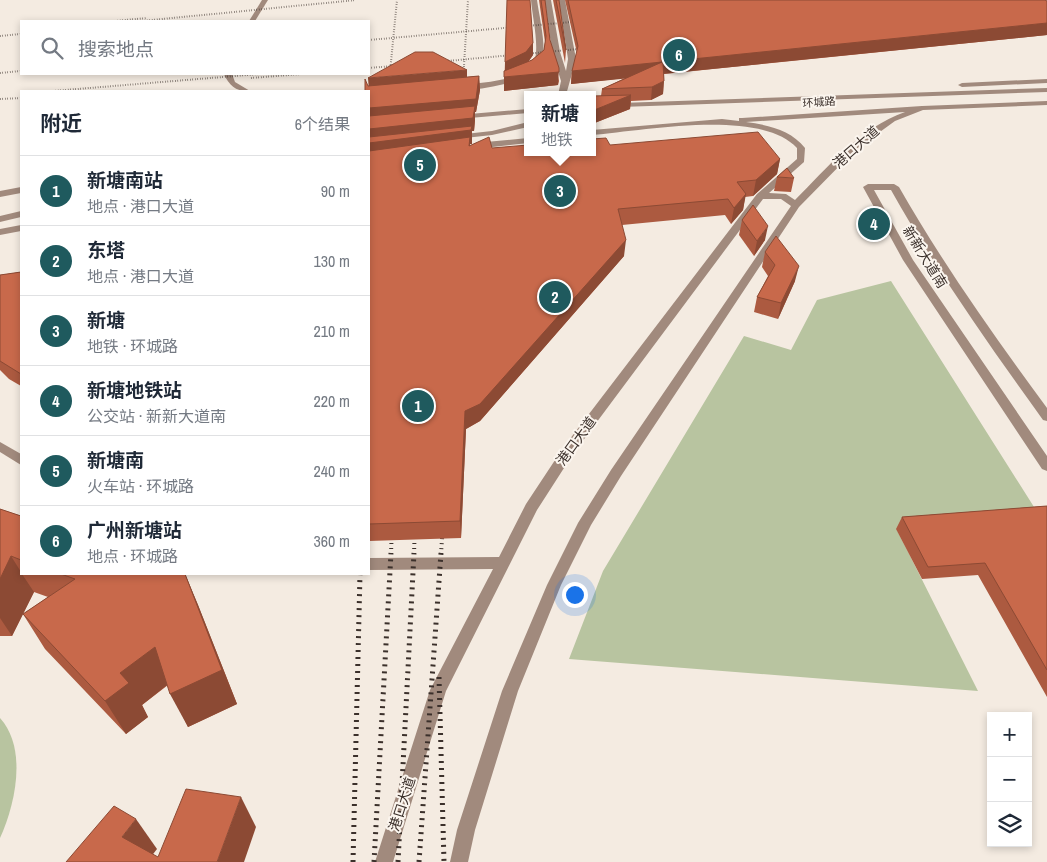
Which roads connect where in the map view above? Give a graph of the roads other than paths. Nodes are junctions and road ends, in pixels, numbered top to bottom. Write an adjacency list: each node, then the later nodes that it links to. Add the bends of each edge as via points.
1 (265, 0): 5 (street)
2 (534, 0): 7 (street, via 539,56 534,67)
3 (548, 0): 6 (street)
4 (562, 0): 9 (street, via 572,59)
5 (253, 20)
6 (551, 58): 7 (street); 9 (street)
7 (526, 72): 11 (street, via 500,82)
8 (228, 75): 12 (street, via 232,83)
9 (565, 80): 14 (street)
10 (1047, 81): 15 (street)
11 (456, 88)
12 (244, 90)
13 (1047, 90): 15 (street, 环城路)
14 (563, 91)
15 (823, 98): 17 (street, 环城路)
16 (1047, 103): 18 (street, 环城路)
17 (596, 106)
18 (922, 108): 21 (street, 环城路); 30 (street, 港口大道, via 892,119 852,148)
19 (524, 110): 20 (street)
20 (446, 118)
21 (715, 122): 23 (street, 环城路); 29 (street, 港口大道, via 754,126 780,133 798,144 803,153 801,160)
22 (524, 125): 24 (street)
23 (596, 133)
24 (450, 138)
25 (524, 140): 26 (street)
26 (468, 147)
27 (20, 190): 28 (street)
28 (0, 194)
29 (760, 196): 30 (street, via 783,196); 39 (street, 港口大道, via 568,451 531,508)
30 (796, 205): 42 (street, 港口大道, via 585,523 554,585 505,704)
31 (20, 214): 32 (street)
32 (0, 219)
33 (20, 228): 34 (street)
34 (0, 232)
35 (1047, 417): 38 (street, 新新大道南, via 952,284 894,187 868,187 913,267)
36 (0, 446): 37 (street)
37 (20, 459)
38 (1047, 466)
39 (502, 563): 40 (street); 41 (street, 港口大道, via 438,690)
40 (370, 564)
41 (384, 862)
42 (459, 862)

